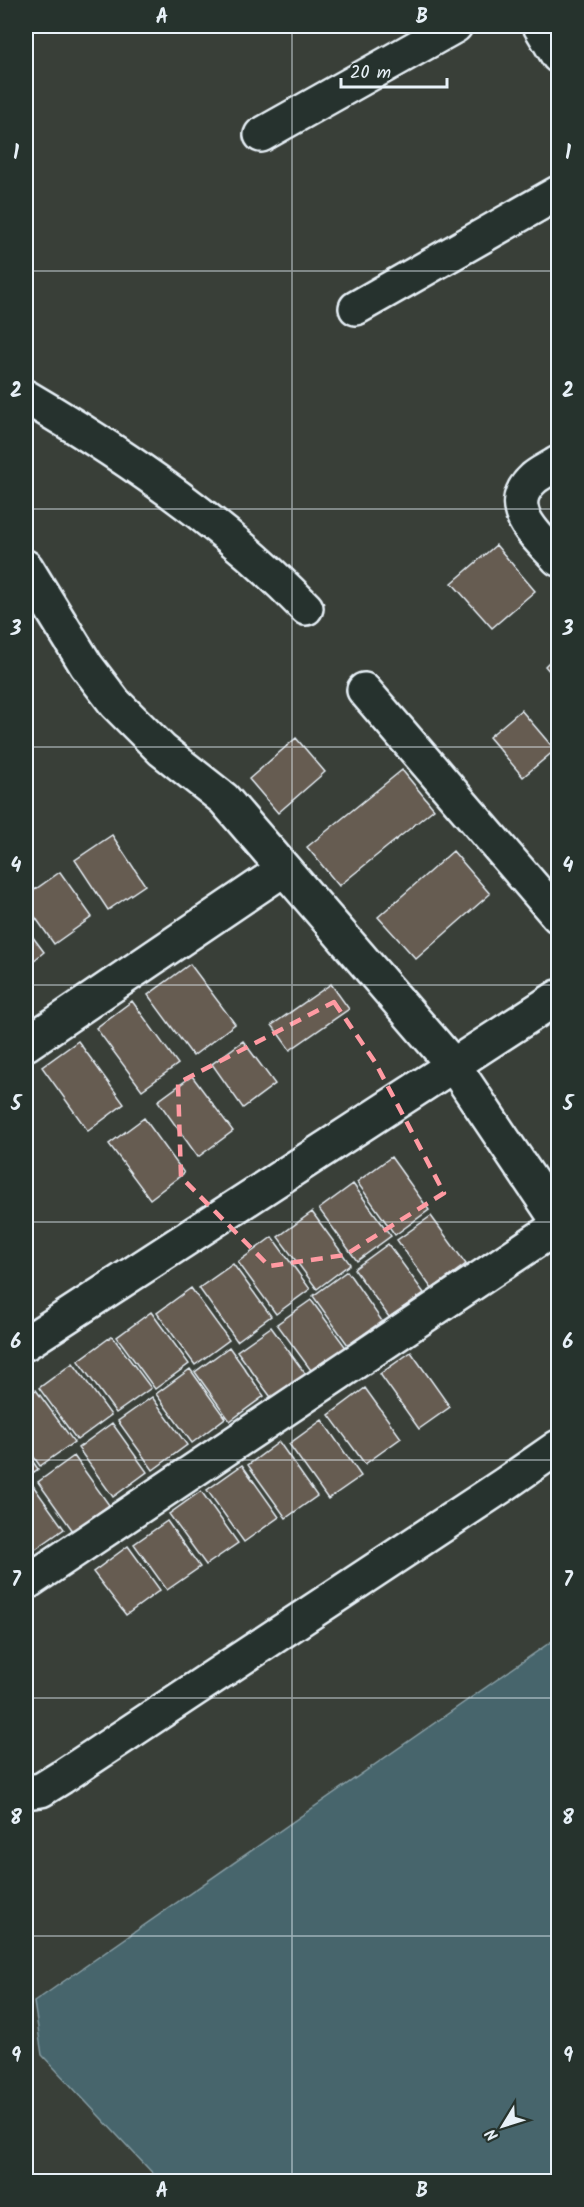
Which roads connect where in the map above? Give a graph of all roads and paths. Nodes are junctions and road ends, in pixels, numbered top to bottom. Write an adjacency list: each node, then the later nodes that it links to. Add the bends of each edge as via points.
1 (455, 26): 4 (street)
2 (540, 26): 3 (street)
3 (558, 56)
4 (261, 135)
5 (558, 193): 6 (street)
6 (356, 308)
7 (26, 397): 11 (street, via 88,434 207,520 270,571)
8 (558, 463): 9 (street, via 534,478 523,492 520,509 528,526)
9 (558, 559)
10 (26, 567): 13 (street, via 86,665 115,703 162,750 224,799)
11 (306, 608)
12 (364, 690): 14 (street)
13 (284, 869): 16 (street); 17 (street)
14 (558, 916)
15 (558, 998): 17 (street)
16 (26, 1044)
17 (454, 1066): 18 (street); 20 (street)
18 (558, 1221)
19 (558, 1226): 22 (street)
20 (26, 1343)
21 (558, 1446): 23 (street, via 62,1777 41,1790)
22 (26, 1583)
23 (26, 1792)

